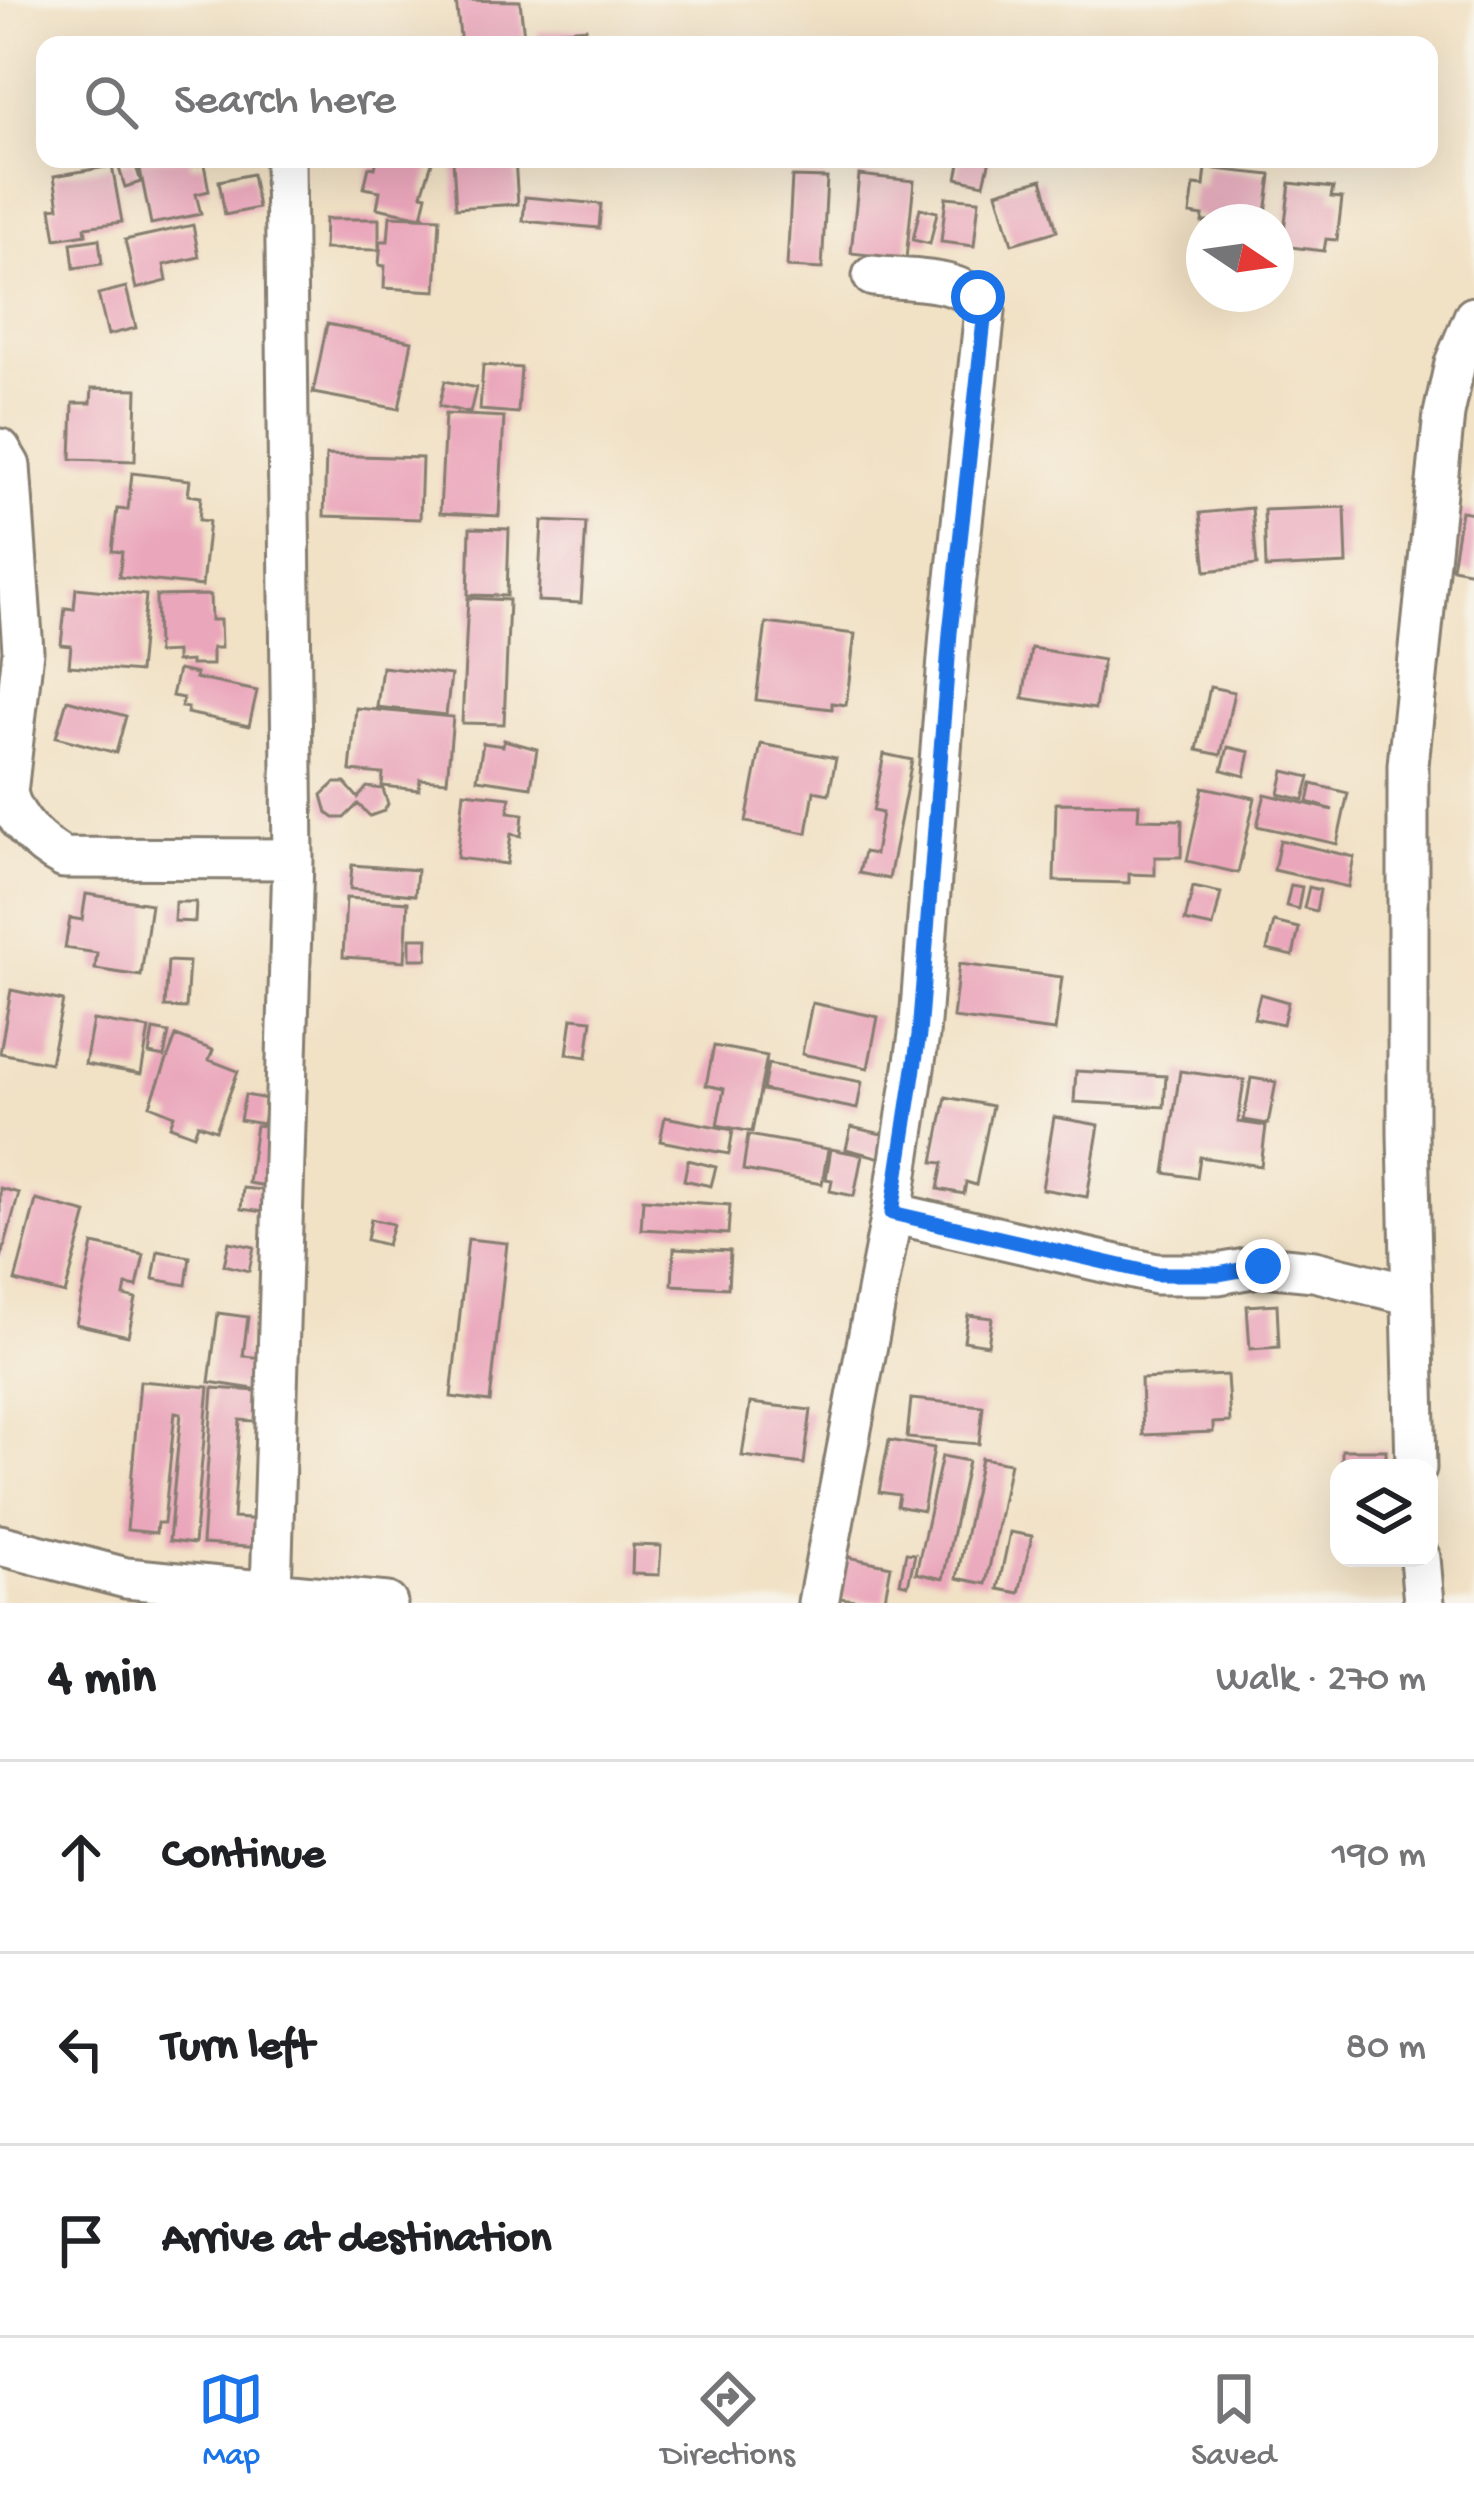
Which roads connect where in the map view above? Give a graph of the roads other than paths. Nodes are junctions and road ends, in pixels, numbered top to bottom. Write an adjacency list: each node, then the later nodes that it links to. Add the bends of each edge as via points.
1 (285, 168): 5 (street)
2 (873, 276): 6 (street, via 959,287 985,311 919,1035)
3 (1474, 316): 7 (street, via 1444,414 1408,765)
4 (0, 448): 5 (street, via 10,466 23,651 10,806 64,858)
5 (293, 859): 11 (street)
6 (892, 1213): 7 (street, via 1156,1274 1263,1266); 13 (street)
7 (1412, 1295): 8 (street)
8 (1416, 1459)
9 (0, 1545): 11 (street, via 126,1578)
10 (1421, 1567): 14 (street)
11 (271, 1592): 12 (street)
12 (387, 1603)
13 (818, 1603)
14 (1424, 1603)

